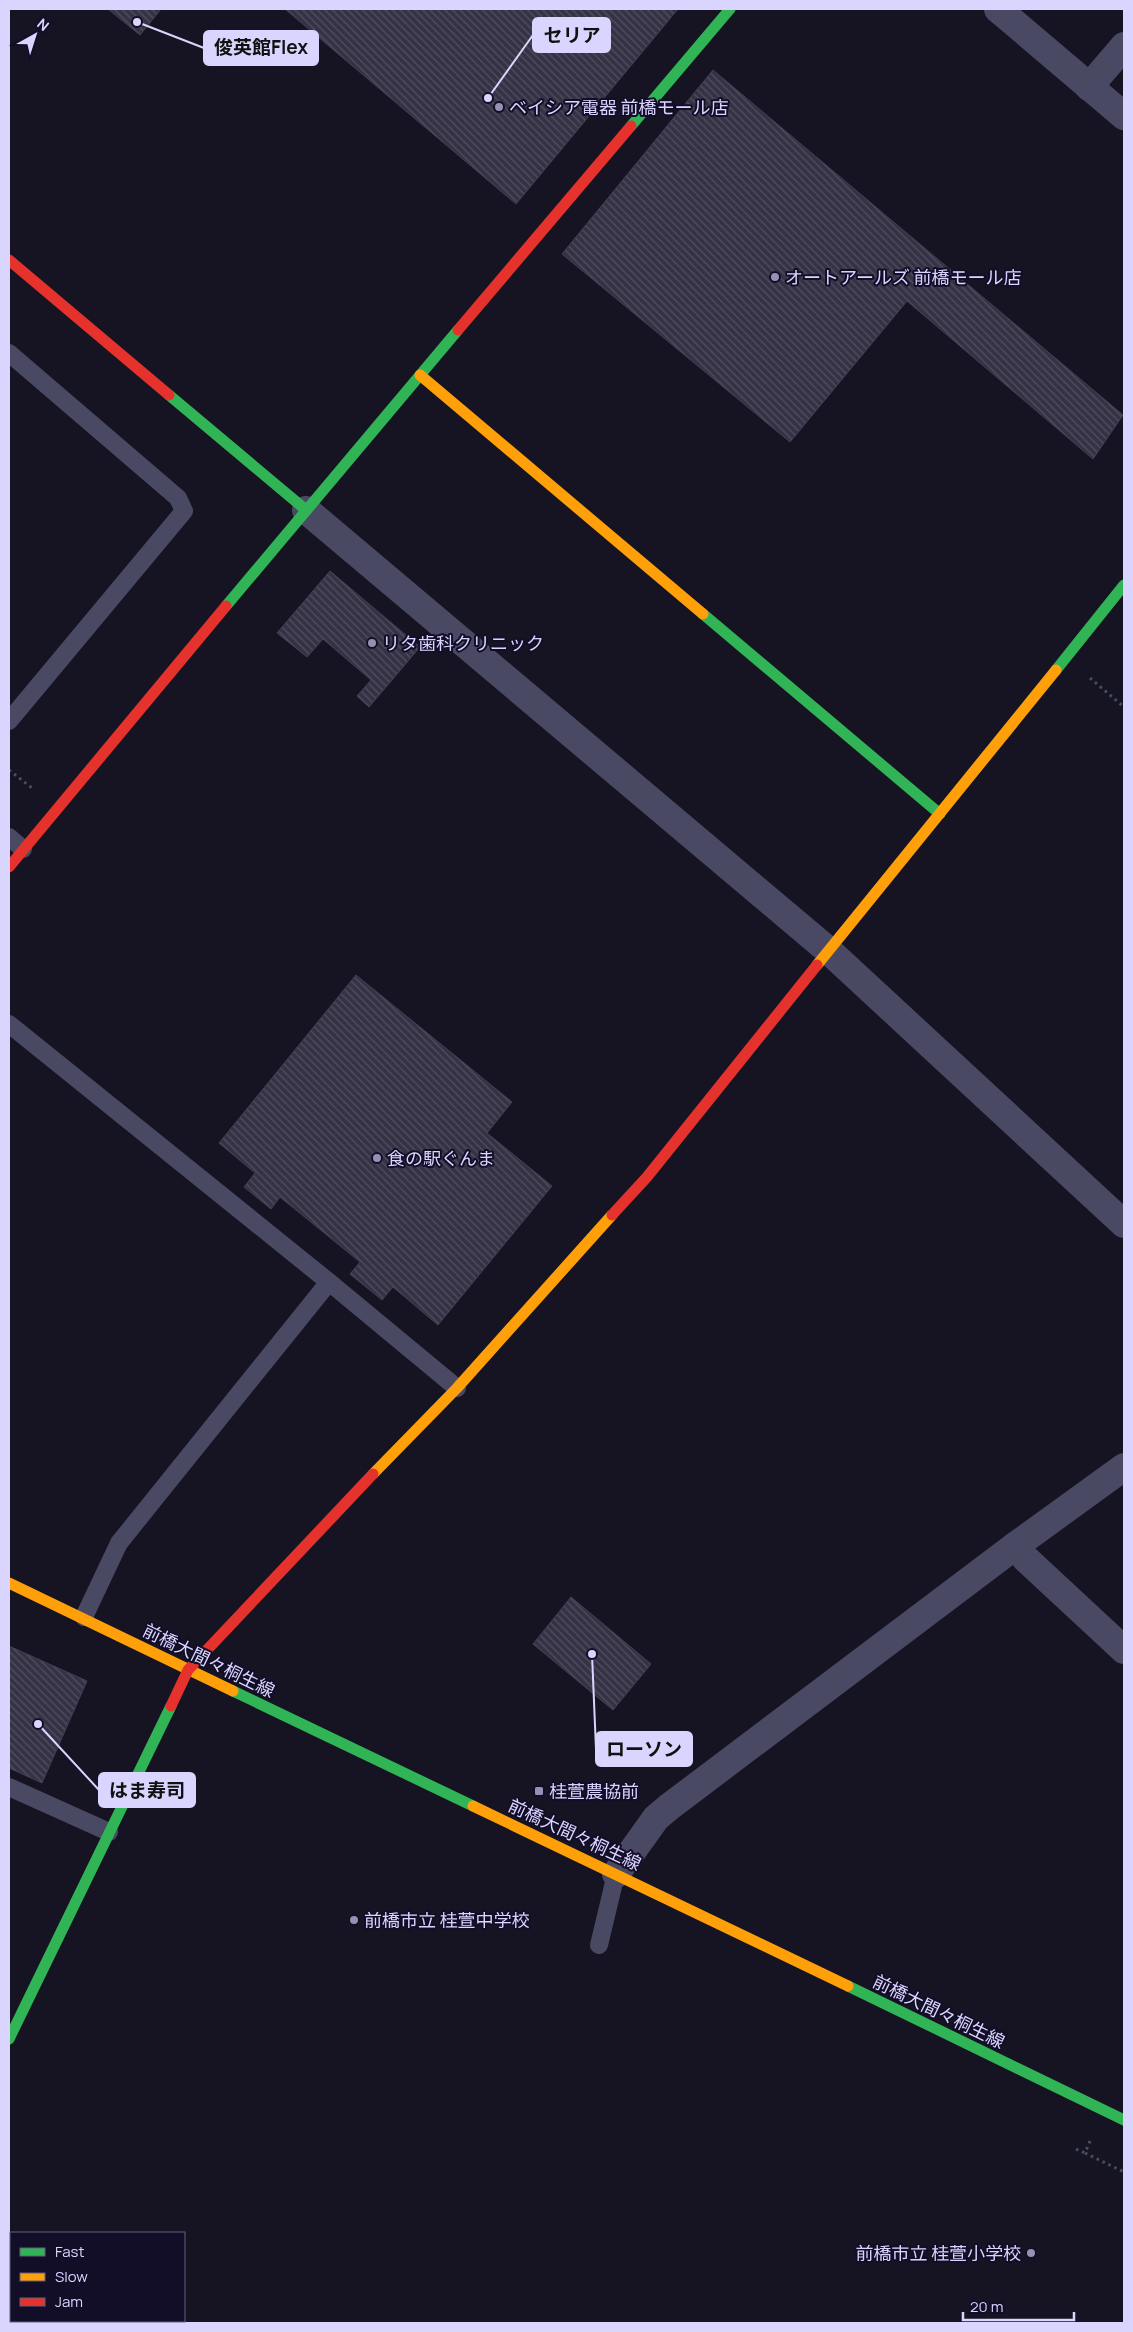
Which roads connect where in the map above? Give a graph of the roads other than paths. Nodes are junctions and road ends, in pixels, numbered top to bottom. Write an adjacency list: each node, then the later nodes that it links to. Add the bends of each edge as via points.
1 (730, 9): 8 (street)
2 (998, 9): 4 (street)
3 (1124, 46): 4 (street)
4 (1090, 87): 5 (street)
5 (1124, 116)
6 (9, 260): 9 (street)
7 (9, 353): 11 (lane, via 178,498 184,511)
8 (420, 375): 9 (street); 12 (street)
9 (306, 510): 14 (street); 16 (street)
10 (1124, 585): 12 (street)
11 (9, 721)
12 (940, 814): 16 (street)
13 (9, 837): 14 (lane)
14 (23, 849): 15 (street)
15 (9, 867)
16 (829, 952): 18 (street); 20 (street, via 647,1177)
17 (9, 1024): 19 (lane)
18 (1124, 1224)
19 (330, 1282): 20 (lane); 24 (lane, via 119,1543)
20 (457, 1388): 26 (street)
21 (1124, 1467): 22 (street)
22 (1015, 1546): 25 (street); 29 (street, via 669,1807 656,1818)
23 (9, 1583): 24 (street, 前橋大間々桐生線)
24 (84, 1617): 26 (street, 前橋大間々桐生線)
25 (1124, 1650)
26 (188, 1670): 28 (street); 29 (street, 前橋大間々桐生線)
27 (9, 1787): 28 (lane)
28 (109, 1832): 31 (street)
29 (616, 1874): 30 (lane); 32 (street, 前橋大間々桐生線)
30 (599, 1945)
31 (9, 2039)
32 (1124, 2120)

